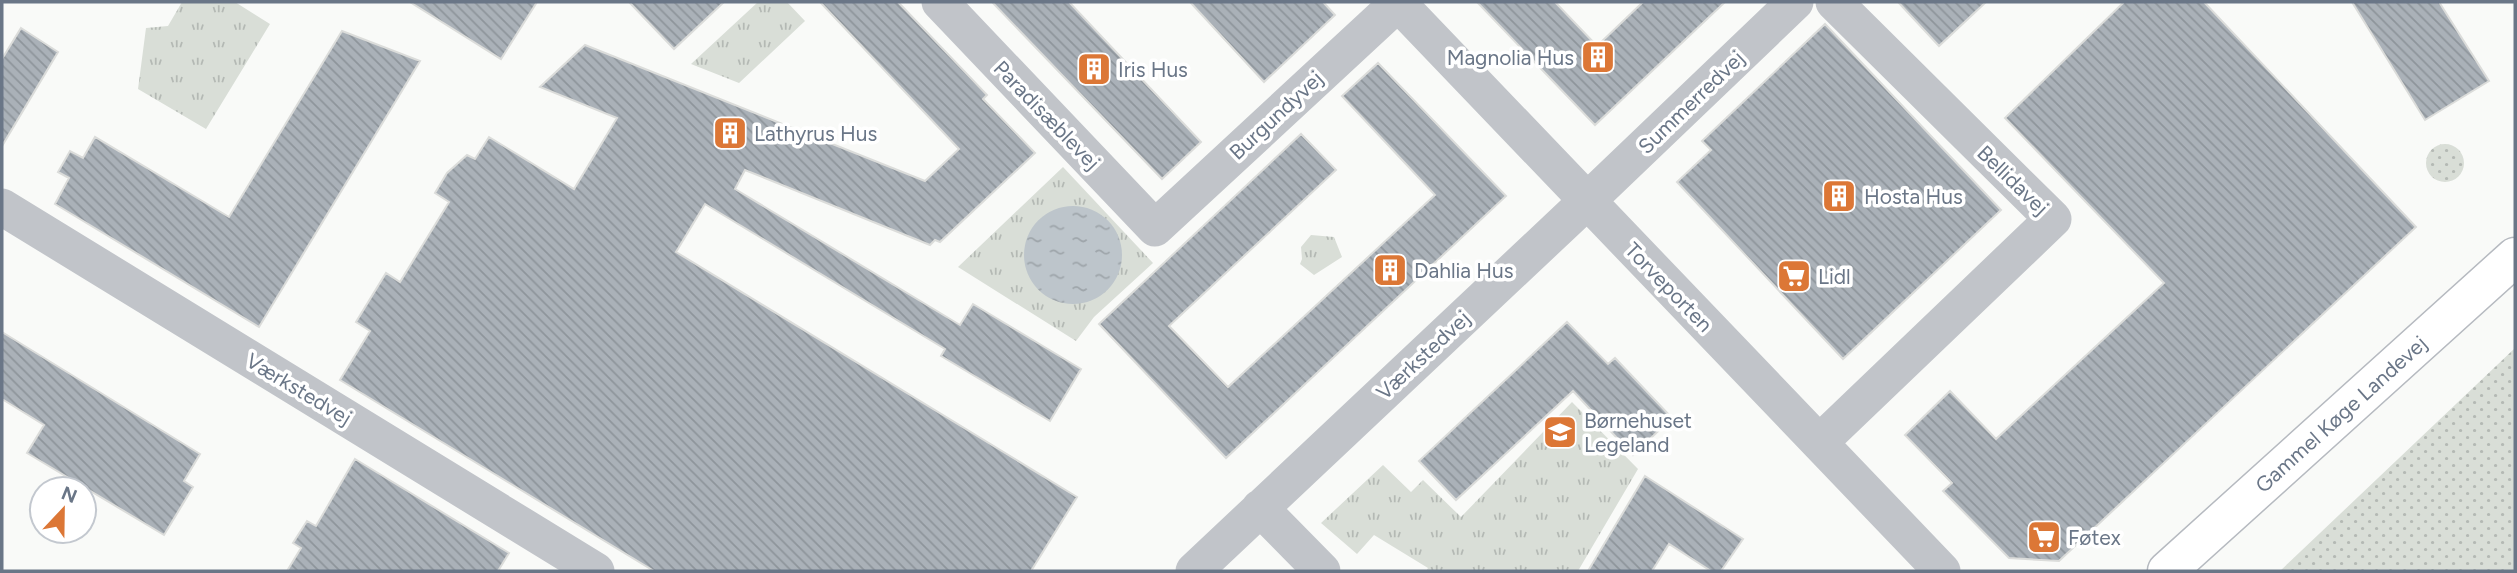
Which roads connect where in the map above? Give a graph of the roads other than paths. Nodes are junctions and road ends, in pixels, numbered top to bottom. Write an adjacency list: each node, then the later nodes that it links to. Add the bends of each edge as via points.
1 (940, 2): 7 (street, Paradisæblevej)
2 (1397, 2): 5 (street, Torveporten); 7 (street, Burgundyvej)
3 (1795, 2): 5 (street, Summerredvej)
4 (1834, 2): 9 (street, Bellidavej, via 2053,219)
5 (1587, 201): 9 (street, Torveporten); 10 (street, Værkstedvej)
6 (2, 207): 11 (street, Værkstedvej)
7 (1155, 228)
8 (2515, 257): 15 (street, Gammel Køge Landevej)
9 (1820, 442): 14 (street, Torveporten)
10 (1260, 508): 12 (street, Værkstedvej); 13 (street)
11 (596, 571)
12 (1194, 571)
13 (1322, 571)
14 (1942, 571)
15 (2167, 571)

